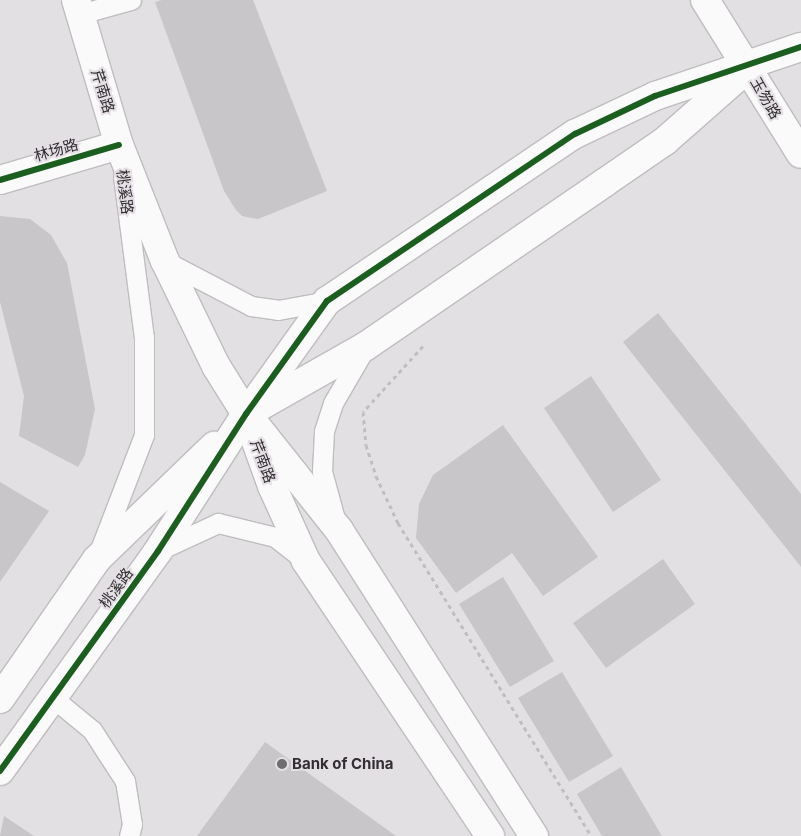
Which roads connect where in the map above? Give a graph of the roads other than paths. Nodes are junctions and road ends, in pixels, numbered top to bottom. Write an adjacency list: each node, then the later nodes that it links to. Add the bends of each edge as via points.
1 (131, 0): 3 (lane)
2 (705, 0): 5 (street, 玉笏路)
3 (78, 7): 6 (street, 芹南路)
4 (801, 47): 5 (street)
5 (748, 68): 7 (street, 玉笏路); 10 (street, via 655,96 575,134); 11 (street, via 665,141)
6 (119, 145): 8 (street, 林场路); 9 (street, 芹南路); 15 (lane, 桃溪路, via 144,338 144,435)
7 (801, 154)
8 (0, 180)
9 (165, 261): 10 (lane, via 251,306 278,310); 12 (street, 芹南路, via 216,366)
10 (327, 301): 12 (street)
11 (366, 346): 12 (street); 13 (lane, via 333,403 324,431 322,471)
12 (246, 414): 13 (street); 14 (street, 桃溪路); 15 (street, 桃溪路); 16 (street, 芹南路, via 272,486)
13 (338, 530): 22 (street)
14 (158, 551): 16 (lane, via 218,523 275,537); 17 (street, 桃溪路)
15 (97, 558): 18 (street, 桃溪路)
16 (306, 561): 21 (street, 芹南路)
17 (52, 698): 19 (street, 桃溪路); 20 (lane, via 92,730 125,781 132,824)
18 (0, 699)
19 (0, 771)
20 (129, 836)
21 (490, 836)
22 (534, 836)

